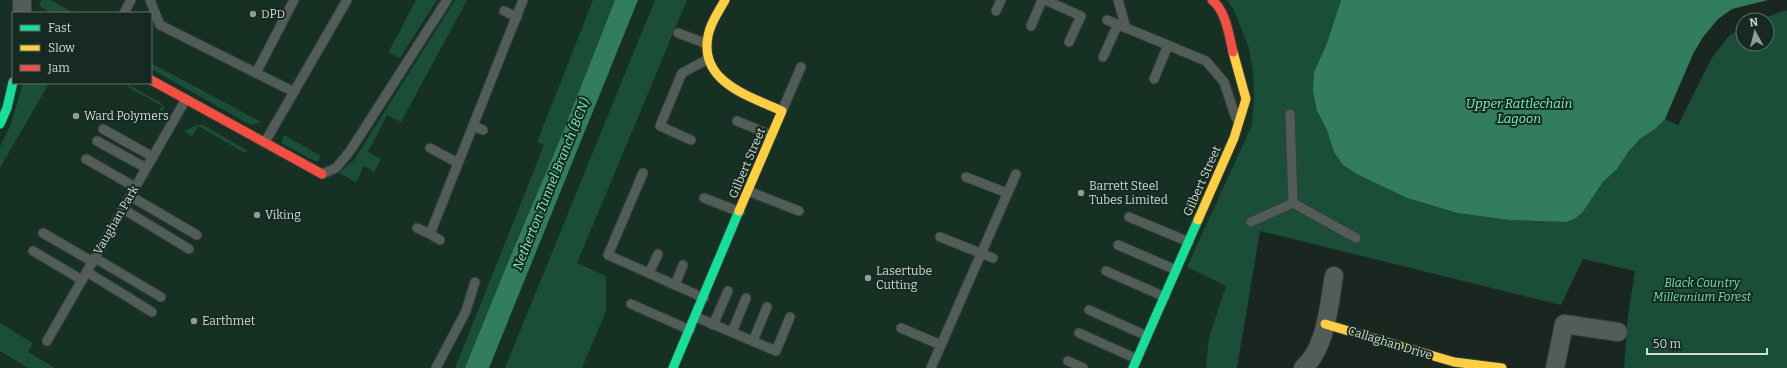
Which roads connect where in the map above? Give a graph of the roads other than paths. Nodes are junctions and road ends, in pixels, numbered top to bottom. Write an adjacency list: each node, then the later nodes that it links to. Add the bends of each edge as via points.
1 (22, 0): 16 (street)
2 (131, 0): 17 (lane)
3 (150, 0): 29 (lane, via 160,25)
4 (294, 0): 29 (lane)
5 (346, 0): 33 (lane)
6 (447, 0): 53 (lane, via 350,151 336,168)
7 (523, 0): 18 (lane)
8 (725, 0): 24 (street, via 708,35)
9 (1001, 0): 15 (lane)
10 (1042, 0): 20 (lane)
11 (1045, 0): 23 (lane, via 1081,16)
12 (1118, 0): 21 (lane)
13 (1212, 0): 39 (street, Gilbert Street, via 1217,4 1225,22 1246,99)
14 (504, 11): 18 (lane)
15 (996, 11)
16 (22, 12)
17 (125, 12)
18 (516, 17): 40 (lane)
19 (1107, 20): 21 (lane)
20 (1031, 26)
21 (1122, 26): 25 (lane); 26 (lane)
22 (678, 33): 24 (lane)
23 (1069, 42)
24 (707, 44): 27 (street)
25 (1168, 46): 30 (lane); 39 (lane, via 1206,61 1224,82)
26 (1103, 57)
27 (708, 59): 35 (street, via 714,73 723,83); 44 (lane, via 682,73 660,126)
28 (801, 67): 35 (lane)
29 (256, 73): 33 (lane)
30 (1154, 79)
31 (152, 81): 34 (street)
32 (13, 84): 38 (street)
33 (294, 92): 46 (lane)
34 (186, 99): 46 (street); 48 (lane, Vaughan Park)
35 (782, 111): 43 (street, Gilbert Street)
36 (1290, 114): 61 (lane)
37 (737, 121): 43 (lane)
38 (0, 124)
39 (1238, 124): 74 (street, Gilbert Street)
40 (473, 126): 42 (lane); 50 (lane)
41 (103, 129): 48 (lane)
42 (484, 130)
43 (771, 135): 57 (street, Gilbert Street)
44 (691, 140)
45 (96, 141): 51 (lane)
46 (264, 142): 53 (street)
47 (430, 148): 50 (lane)
48 (153, 157): 51 (lane, Vaughan Park)
49 (86, 159): 56 (lane)
50 (458, 163): 69 (lane)
51 (146, 168): 56 (lane, Vaughan Park)
52 (643, 173): 86 (lane, via 608,255)
53 (322, 174)
54 (1016, 174): 58 (lane)
55 (966, 177): 58 (lane)
56 (135, 187): 59 (lane, Vaughan Park)
57 (748, 191): 63 (lane); 64 (street, Gilbert Street)
58 (1007, 193): 79 (lane)
59 (130, 196): 62 (lane, Vaughan Park); 70 (lane)
60 (704, 198): 64 (lane)
61 (1292, 203): 66 (lane); 72 (lane)
62 (123, 209): 76 (lane); 81 (lane, Vaughan Park)
63 (799, 211)
64 (740, 212): 94 (street, Gilbert Street)
65 (1129, 217): 74 (lane)
66 (1250, 222)
67 (417, 228): 69 (lane)
68 (43, 233): 81 (lane)
69 (430, 234): 73 (lane)
70 (197, 235)
71 (940, 237): 79 (lane)
72 (1356, 238)
73 (440, 240)
74 (1189, 242): 83 (street, Gilbert Street)
75 (1118, 245): 83 (lane)
76 (189, 249)
77 (33, 251): 88 (lane)
78 (658, 254): 86 (lane)
79 (981, 254): 80 (lane); 112 (lane)
80 (993, 258)
81 (94, 260): 84 (lane, Vaughan Park); 92 (lane)
82 (683, 265): 90 (lane)
83 (1176, 270): 93 (street, Gilbert Street)
84 (87, 272): 88 (lane, Vaughan Park); 99 (lane)
85 (1106, 272): 93 (lane)
86 (649, 273): 90 (lane)
87 (1334, 276): 103 (street)
88 (82, 280): 110 (lane, Vaughan Park)
89 (475, 282): 116 (lane, via 466,311)
90 (675, 285): 94 (lane)
91 (728, 291): 102 (lane)
92 (161, 297)
93 (1165, 297): 109 (street, Gilbert Street)
94 (704, 298): 100 (street, Gilbert Street)
95 (746, 298): 106 (lane)
96 (631, 304): 105 (lane)
97 (767, 307): 111 (lane)
98 (1089, 310): 109 (lane)
99 (152, 312)
100 (696, 317): 102 (lane); 105 (street, Gilbert Street)
101 (790, 317): 111 (lane, via 776,351)
102 (714, 324): 106 (lane)
103 (1325, 324): 115 (street, Callaghan Drive); 121 (street, via 1318,350 1311,362)
104 (901, 328): 112 (lane)
105 (690, 330): 117 (street, Gilbert Street)
106 (732, 332): 111 (lane)
107 (1618, 332): 123 (street, via 1564,324)
108 (1079, 333): 113 (lane)
109 (1147, 336): 113 (street, Gilbert Street)
110 (47, 341)
111 (754, 341)
112 (941, 345): 118 (lane)
113 (1137, 359): 120 (street, Gilbert Street)
114 (1068, 361): 119 (lane)
115 (1427, 362): 122 (street, Callaghan Drive, via 1454,362)
116 (433, 367)
117 (673, 368)
118 (931, 368)
119 (1083, 368)
120 (1133, 368)
121 (1303, 368)
122 (1502, 368)
123 (1555, 368)

